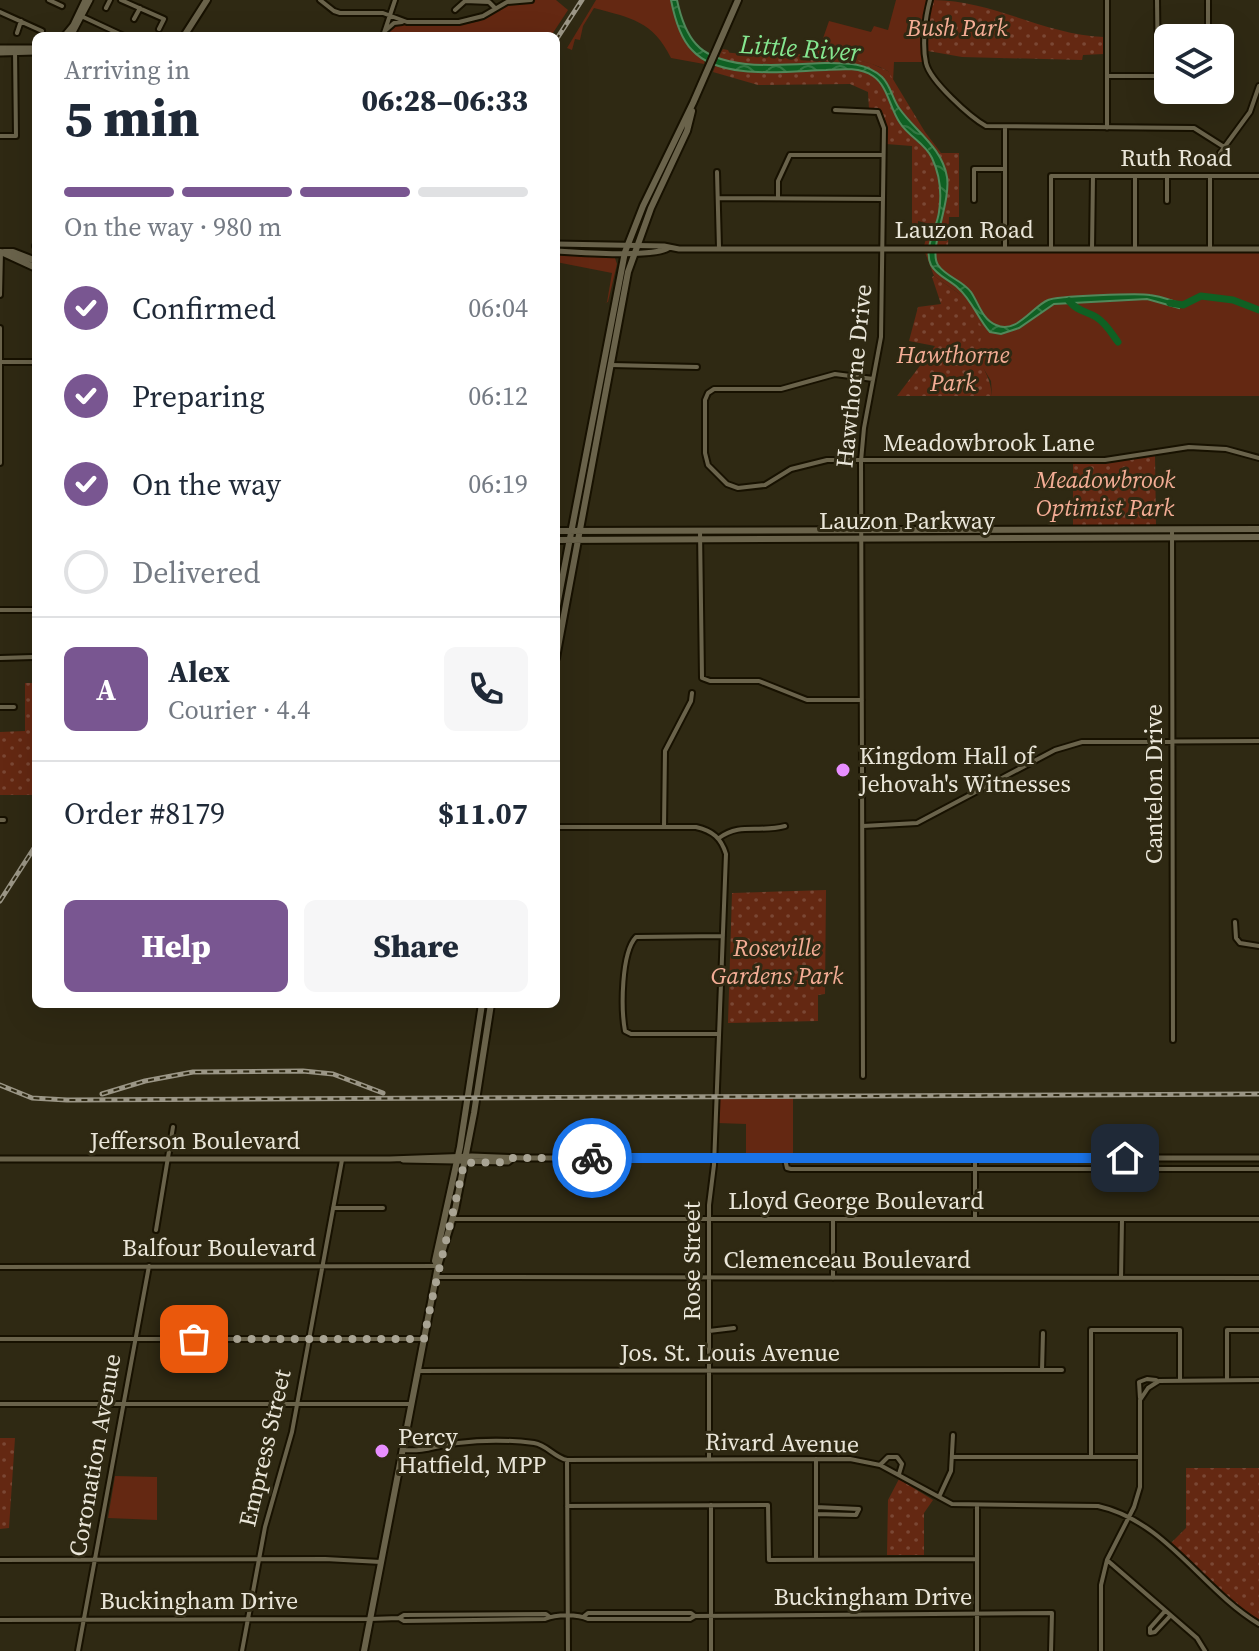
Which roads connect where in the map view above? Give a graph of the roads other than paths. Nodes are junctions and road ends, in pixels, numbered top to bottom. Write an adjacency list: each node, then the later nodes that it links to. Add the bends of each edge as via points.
1 (49, 0): 14 (street)
2 (87, 0): 21 (street)
3 (110, 0): 15 (street)
4 (121, 0): 16 (street)
5 (207, 0): 32 (main road)
6 (320, 0): 20 (street, via 340,13)
7 (395, 0): 20 (street)
8 (531, 0): 17 (street)
9 (738, 0): 42 (main road)
10 (930, 0): 46 (street, via 925,57 929,70 975,119)
11 (1107, 0): 39 (street)
12 (1157, 0): 25 (street)
13 (1208, 0): 26 (street)
14 (62, 6)
15 (106, 8)
16 (140, 8): 22 (street); 27 (street, via 164,19)
17 (495, 8): 18 (street, via 489,2 465,1); 24 (street, via 471,21)
18 (455, 10)
19 (0, 12): 23 (street)
20 (390, 15): 24 (street); 33 (street)
21 (80, 16): 29 (street); 30 (street); 31 (street)
22 (134, 19)
23 (21, 21): 28 (street); 35 (street)
24 (407, 22): 34 (street, via 394,23)
25 (1157, 24)
26 (1208, 24)
27 (159, 29)
28 (42, 31)
29 (67, 32)
30 (73, 32)
31 (115, 32)
32 (187, 32)
33 (384, 32)
34 (386, 32)
35 (17, 33)
36 (0, 50): 37 (street)
37 (15, 50): 38 (street); 48 (street, via 16,136)
38 (32, 50)
39 (1107, 76): 40 (street); 47 (street)
40 (1154, 76)
41 (1259, 86): 44 (street)
42 (693, 103): 67 (main road); 68 (main road, via 687,131)
43 (835, 110): 51 (street, Hawthorne Drive, via 878,112 884,128)
44 (1250, 112): 45 (street); 49 (street)
45 (1257, 117)
46 (1005, 128): 47 (street); 52 (street)
47 (1107, 128): 49 (street, via 1194,128)
48 (0, 136)
49 (1224, 147): 50 (street)
50 (1220, 153)
51 (883, 155): 60 (street, via 790,155 778,181); 61 (street, Hawthorne Drive)
52 (1005, 169): 62 (street, via 974,169); 69 (street)
53 (717, 172): 59 (street)
54 (1093, 176): 55 (street, Ruth Road); 70 (street, Ruth Road, via 1051,176); 71 (street)
55 (1135, 176): 56 (street, Ruth Road); 72 (street)
56 (1167, 176): 57 (street, Ruth Road); 63 (street)
57 (1210, 176): 58 (street, Ruth Road); 73 (street)
58 (1259, 176)
59 (718, 198): 60 (street); 65 (street)
60 (778, 198): 61 (street)
61 (883, 199): 66 (street, Hawthorne Drive)
62 (974, 200)
63 (1167, 201)
64 (560, 244): 67 (street, Lauzon Road)
65 (719, 248): 66 (street, Lauzon Road); 68 (street, Lauzon Road)
66 (882, 248): 69 (street, Lauzon Road); 85 (street, Hawthorne Drive, via 881,337)
67 (626, 249): 68 (street, Lauzon Road); 75 (street, Lauzon Road); 92 (main road)
68 (635, 249): 83 (main road)
69 (1005, 249): 70 (street, Lauzon Road)
70 (1051, 249): 71 (street, Lauzon Road)
71 (1092, 249): 72 (street, Lauzon Road)
72 (1135, 249): 73 (street, Lauzon Road)
73 (1210, 249): 74 (street, Lauzon Road)
74 (1259, 249)
75 (560, 251)
76 (0, 252): 77 (main road); 78 (main road); 79 (street)
77 (32, 258)
78 (32, 266)
79 (0, 295)
80 (0, 328): 81 (street)
81 (0, 362): 82 (street); 88 (street)
82 (32, 362)
83 (611, 365): 84 (street); 93 (main road)
84 (697, 367)
85 (873, 379): 87 (street, Hawthorne Drive); 87 (street, Meadowbrook Lane, via 835,374 781,389 714,389 705,400 708,465 727,484 765,485 811,463)
86 (1259, 458): 87 (street, Meadowbrook Lane, via 1189,447 1111,460)
87 (861, 461): 95 (street, Hawthorne Drive)
88 (0, 463)
89 (1172, 529): 90 (main road, Lauzon Parkway); 95 (main road, Lauzon Parkway); 97 (street, Cantelon Drive)
90 (1259, 529)
91 (560, 531): 92 (main road, Lauzon Parkway)
92 (571, 531): 93 (main road, Lauzon Parkway); 100 (main road)
93 (580, 531): 94 (main road, Lauzon Parkway); 101 (main road)
94 (700, 531): 95 (main road, Lauzon Parkway); 102 (street)
95 (862, 531): 98 (street, Hawthorne Drive)
96 (1259, 537): 97 (main road, Lauzon Parkway)
97 (1172, 538): 98 (main road, Lauzon Parkway); 114 (street, Cantelon Drive)
98 (862, 539): 102 (main road, Lauzon Parkway); 110 (street, Hawthorne Drive)
99 (560, 540): 100 (main road, Lauzon Parkway)
100 (569, 540): 101 (main road, Lauzon Parkway); 103 (main road)
101 (579, 540): 102 (main road, Lauzon Parkway); 106 (main road)
102 (700, 540): 110 (street, via 702,678 759,681 807,700)
103 (560, 589)
104 (0, 610): 105 (street)
105 (32, 610)
106 (560, 637)
107 (32, 657): 108 (street)
108 (0, 658)
109 (692, 693): 118 (street, via 665,751)
110 (862, 700): 116 (street, Hawthorne Drive)
111 (0, 707): 112 (street)
112 (14, 707)
113 (1259, 741): 114 (street)
114 (1172, 742): 116 (street, via 1069,745 917,823); 126 (street, Cantelon Drive)
115 (785, 826): 119 (street, via 731,829)
116 (863, 826): 127 (street, Hawthorne Drive)
117 (560, 827): 118 (street)
118 (664, 827): 119 (street, via 696,827)
119 (719, 838): 121 (street, Rose Street, via 726,854)
120 (1235, 922): 122 (street, via 1240,943)
121 (723, 936): 125 (street, Rose Street); 125 (street, via 636,937 624,973 626,1032)
122 (1259, 946)
123 (481, 1008): 137 (main road)
124 (490, 1008): 137 (main road)
125 (718, 1034): 138 (street, Rose Street)
126 (1173, 1040)
127 (863, 1076)
128 (173, 1127): 135 (street)
129 (785, 1158): 130 (street, Jefferson Boulevard); 138 (street, Jefferson Boulevard); 139 (street, via 791,1169)
130 (830, 1158): 131 (street, Jefferson Boulevard); 139 (street)
131 (975, 1158): 132 (street, Jefferson Boulevard); 140 (street)
132 (1125, 1158): 133 (street, Jefferson Boulevard); 141 (street)
133 (1259, 1158)
134 (0, 1159): 135 (street, Jefferson Boulevard)
135 (167, 1159): 136 (street, Jefferson Boulevard); 151 (street)
136 (342, 1159): 137 (street, Jefferson Boulevard); 143 (street, Empress Street)
137 (461, 1159): 138 (street, Jefferson Boulevard); 145 (main road); 154 (main road)
138 (714, 1159): 150 (street, Rose Street)
139 (831, 1169): 140 (street)
140 (975, 1169): 141 (street); 147 (street)
141 (1125, 1169): 142 (street)
142 (1259, 1169)
143 (333, 1208): 144 (street); 153 (street, Empress Street)
144 (383, 1208)
145 (452, 1219): 150 (street, Lloyd George Boulevard); 154 (main road)
146 (833, 1219): 147 (street, Lloyd George Boulevard); 150 (street, Lloyd George Boulevard); 158 (street)
147 (975, 1219): 148 (street, Lloyd George Boulevard)
148 (1122, 1219): 149 (street, Lloyd George Boulevard); 159 (street)
149 (1259, 1219)
150 (709, 1220): 157 (street, Rose Street)
151 (156, 1230)
152 (149, 1266): 153 (street, Balfour Boulevard); 155 (street, Balfour Boulevard); 166 (street, Coronation Avenue)
153 (322, 1266): 154 (street, Balfour Boulevard); 167 (street, Empress Street)
154 (438, 1266): 156 (main road)
155 (0, 1267)
156 (436, 1277): 157 (street, Clemenceau Boulevard); 168 (main road)
157 (709, 1277): 158 (street, Clemenceau Boulevard); 163 (street, Rose Street)
158 (833, 1278): 159 (street, Clemenceau Boulevard)
159 (1121, 1278): 160 (street, Clemenceau Boulevard)
160 (1259, 1278)
161 (734, 1328): 163 (street)
162 (1259, 1330): 174 (street, via 1227,1330)
163 (709, 1331): 172 (street, Rose Street)
164 (1043, 1333): 169 (street)
165 (0, 1339): 166 (street)
166 (135, 1339): 167 (street); 179 (street, Coronation Avenue)
167 (308, 1339): 168 (street); 180 (street, Empress Street)
168 (424, 1339): 171 (main road)
169 (1042, 1370): 170 (street, Jos. St. Louis Avenue); 172 (street, Jos. St. Louis Avenue)
170 (1062, 1370)
171 (418, 1371): 172 (street, Jos. St. Louis Avenue); 181 (main road)
172 (709, 1371): 187 (street, Rose Street)
173 (1180, 1380): 174 (street); 176 (street); 185 (street, via 1180,1330 1091,1330)
174 (1227, 1380): 175 (street)
175 (1259, 1380)
176 (1159, 1381): 177 (street); 177 (street, via 1139,1382)
177 (1140, 1400): 186 (street)
178 (0, 1404): 179 (street)
179 (123, 1404): 180 (street); 201 (street, Coronation Avenue)
180 (297, 1404): 181 (street); 202 (street, Empress Street)
181 (411, 1404): 183 (main road)
182 (953, 1435): 184 (street)
183 (403, 1450): 189 (street, Rivard Avenue, via 428,1451 469,1442 534,1443); 205 (main road)
184 (954, 1457): 185 (street); 192 (street)
185 (1091, 1457): 186 (street)
186 (1140, 1457): 198 (street, via 1140,1487)
187 (709, 1459): 188 (street, Rivard Avenue); 189 (street, Rivard Avenue)
188 (816, 1459): 190 (street, Rivard Avenue); 196 (street)
189 (567, 1460): 194 (street)
190 (880, 1465): 191 (street, Rivard Avenue); 191 (street, via 897,1457 902,1464)
191 (898, 1475): 192 (street, Rivard Avenue)
192 (939, 1497): 195 (street, Rivard Avenue)
193 (711, 1505): 194 (street); 203 (street, via 768,1505 769,1560); 208 (street)
194 (567, 1506): 210 (street)
195 (977, 1506): 198 (street, Rivard Avenue, via 1083,1505); 199 (street)
196 (816, 1507): 197 (street); 197 (street, via 859,1509 856,1515)
197 (816, 1514): 203 (street)
198 (1129, 1517): 204 (street); 215 (street, Rivard Avenue)
199 (977, 1559): 203 (street); 207 (street)
200 (0, 1560): 201 (street)
201 (94, 1560): 202 (street); 211 (street, Coronation Avenue)
202 (258, 1560): 205 (street); 212 (street, Empress Street)
203 (816, 1560)
204 (1107, 1560): 206 (street); 223 (street, via 1101,1585)
205 (381, 1562): 213 (main road)
206 (1165, 1611): 209 (street); 209 (street, via 1150,1633)
207 (977, 1614): 208 (street, Buckingham Drive); 221 (street); 222 (street, Buckingham Drive, via 1052,1613)
208 (711, 1616): 210 (street, Buckingham Drive); 220 (street)
209 (1170, 1616): 224 (street)
210 (568, 1617): 213 (street, Buckingham Drive); 219 (street)
211 (83, 1619): 212 (street, Buckingham Drive); 214 (street, Buckingham Drive); 216 (street, Coronation Avenue)
212 (247, 1619): 213 (street, Buckingham Drive); 217 (street, Empress Street)
213 (370, 1619): 218 (main road)
214 (0, 1620)
215 (1259, 1624)
216 (78, 1651)
217 (242, 1651)
218 (364, 1651)
219 (568, 1651)
220 (711, 1651)
221 (977, 1651)
222 (1051, 1651)
223 (1101, 1651)
224 (1205, 1651)

